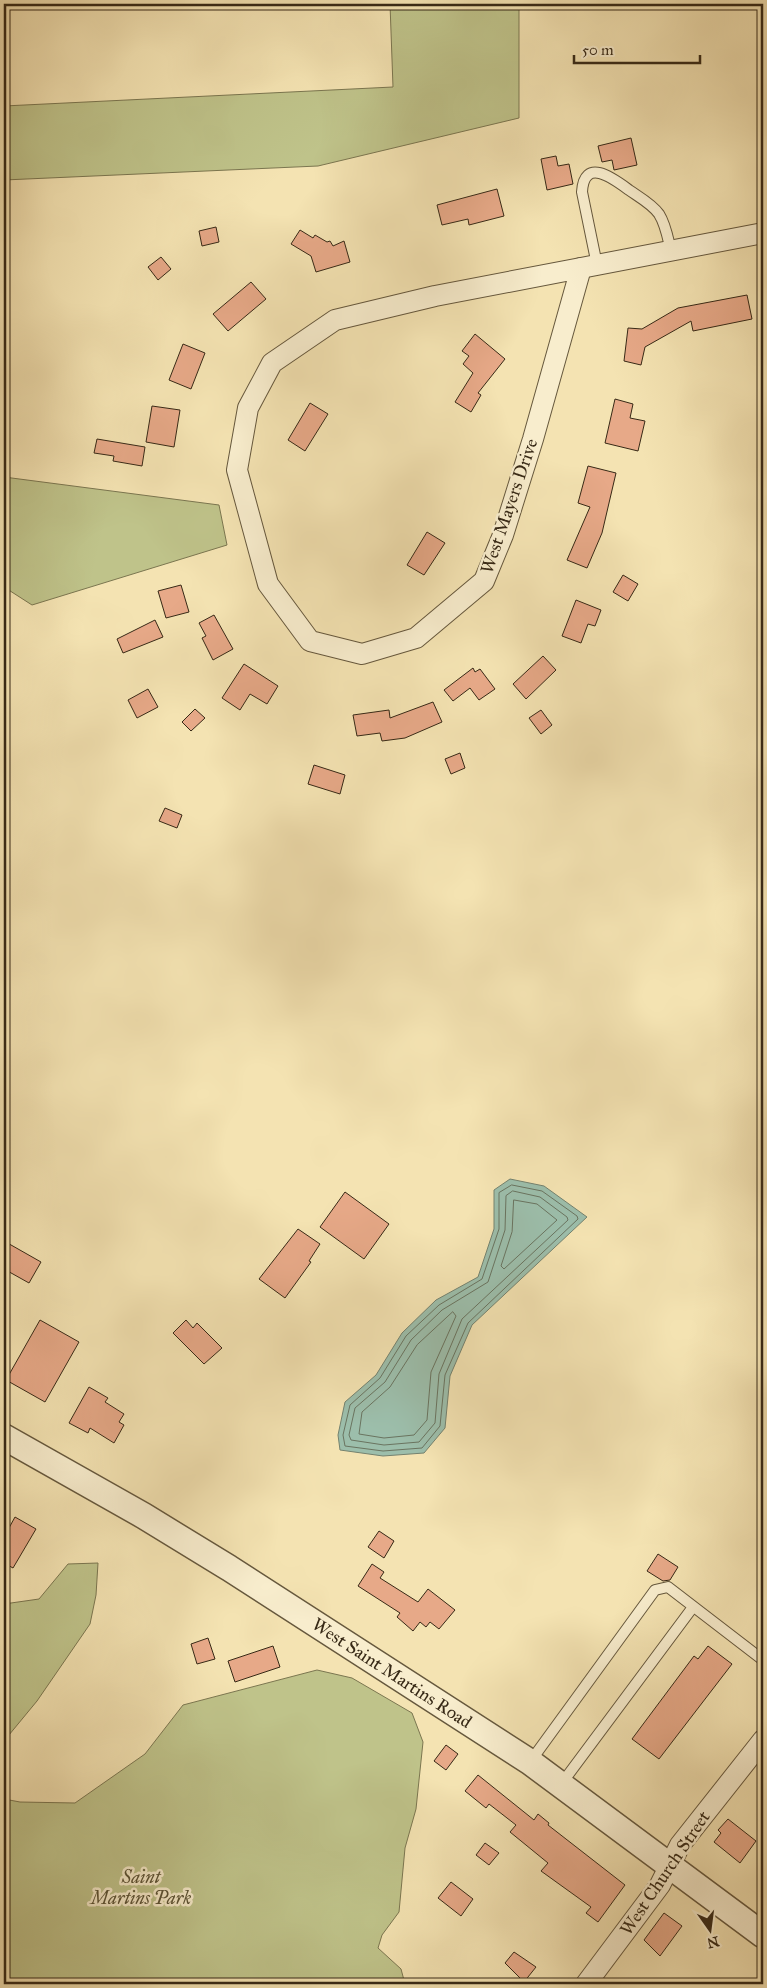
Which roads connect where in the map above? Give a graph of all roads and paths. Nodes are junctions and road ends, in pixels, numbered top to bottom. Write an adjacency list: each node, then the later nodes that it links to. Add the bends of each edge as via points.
1 (763, 233): 2 (street, West Mayers Drive)
2 (671, 251): 3 (street, West Mayers Drive); 3 (lane, via 664,224 652,206 610,177 592,173 582,184)
3 (589, 267): 3 (street, West Mayers Drive, via 503,534 484,581 416,638 362,654 310,641 268,584 237,470 248,408 272,363 335,320 435,296)
4 (4, 1437): 8 (street, West Saint Martins Road, via 229,1568)
5 (693, 1607): 6 (lane); 8 (lane, via 668,1587 655,1590); 9 (lane)
6 (763, 1660)
7 (763, 1740): 10 (street, West Church Street, via 680,1845)
8 (530, 1762): 9 (street, West Saint Martins Road)
9 (562, 1784): 10 (street, West Saint Martins Road)
10 (670, 1865): 11 (street, West Saint Martins Road); 12 (street, West Church Street, via 660,1885)
11 (763, 1935)
12 (586, 1984)

